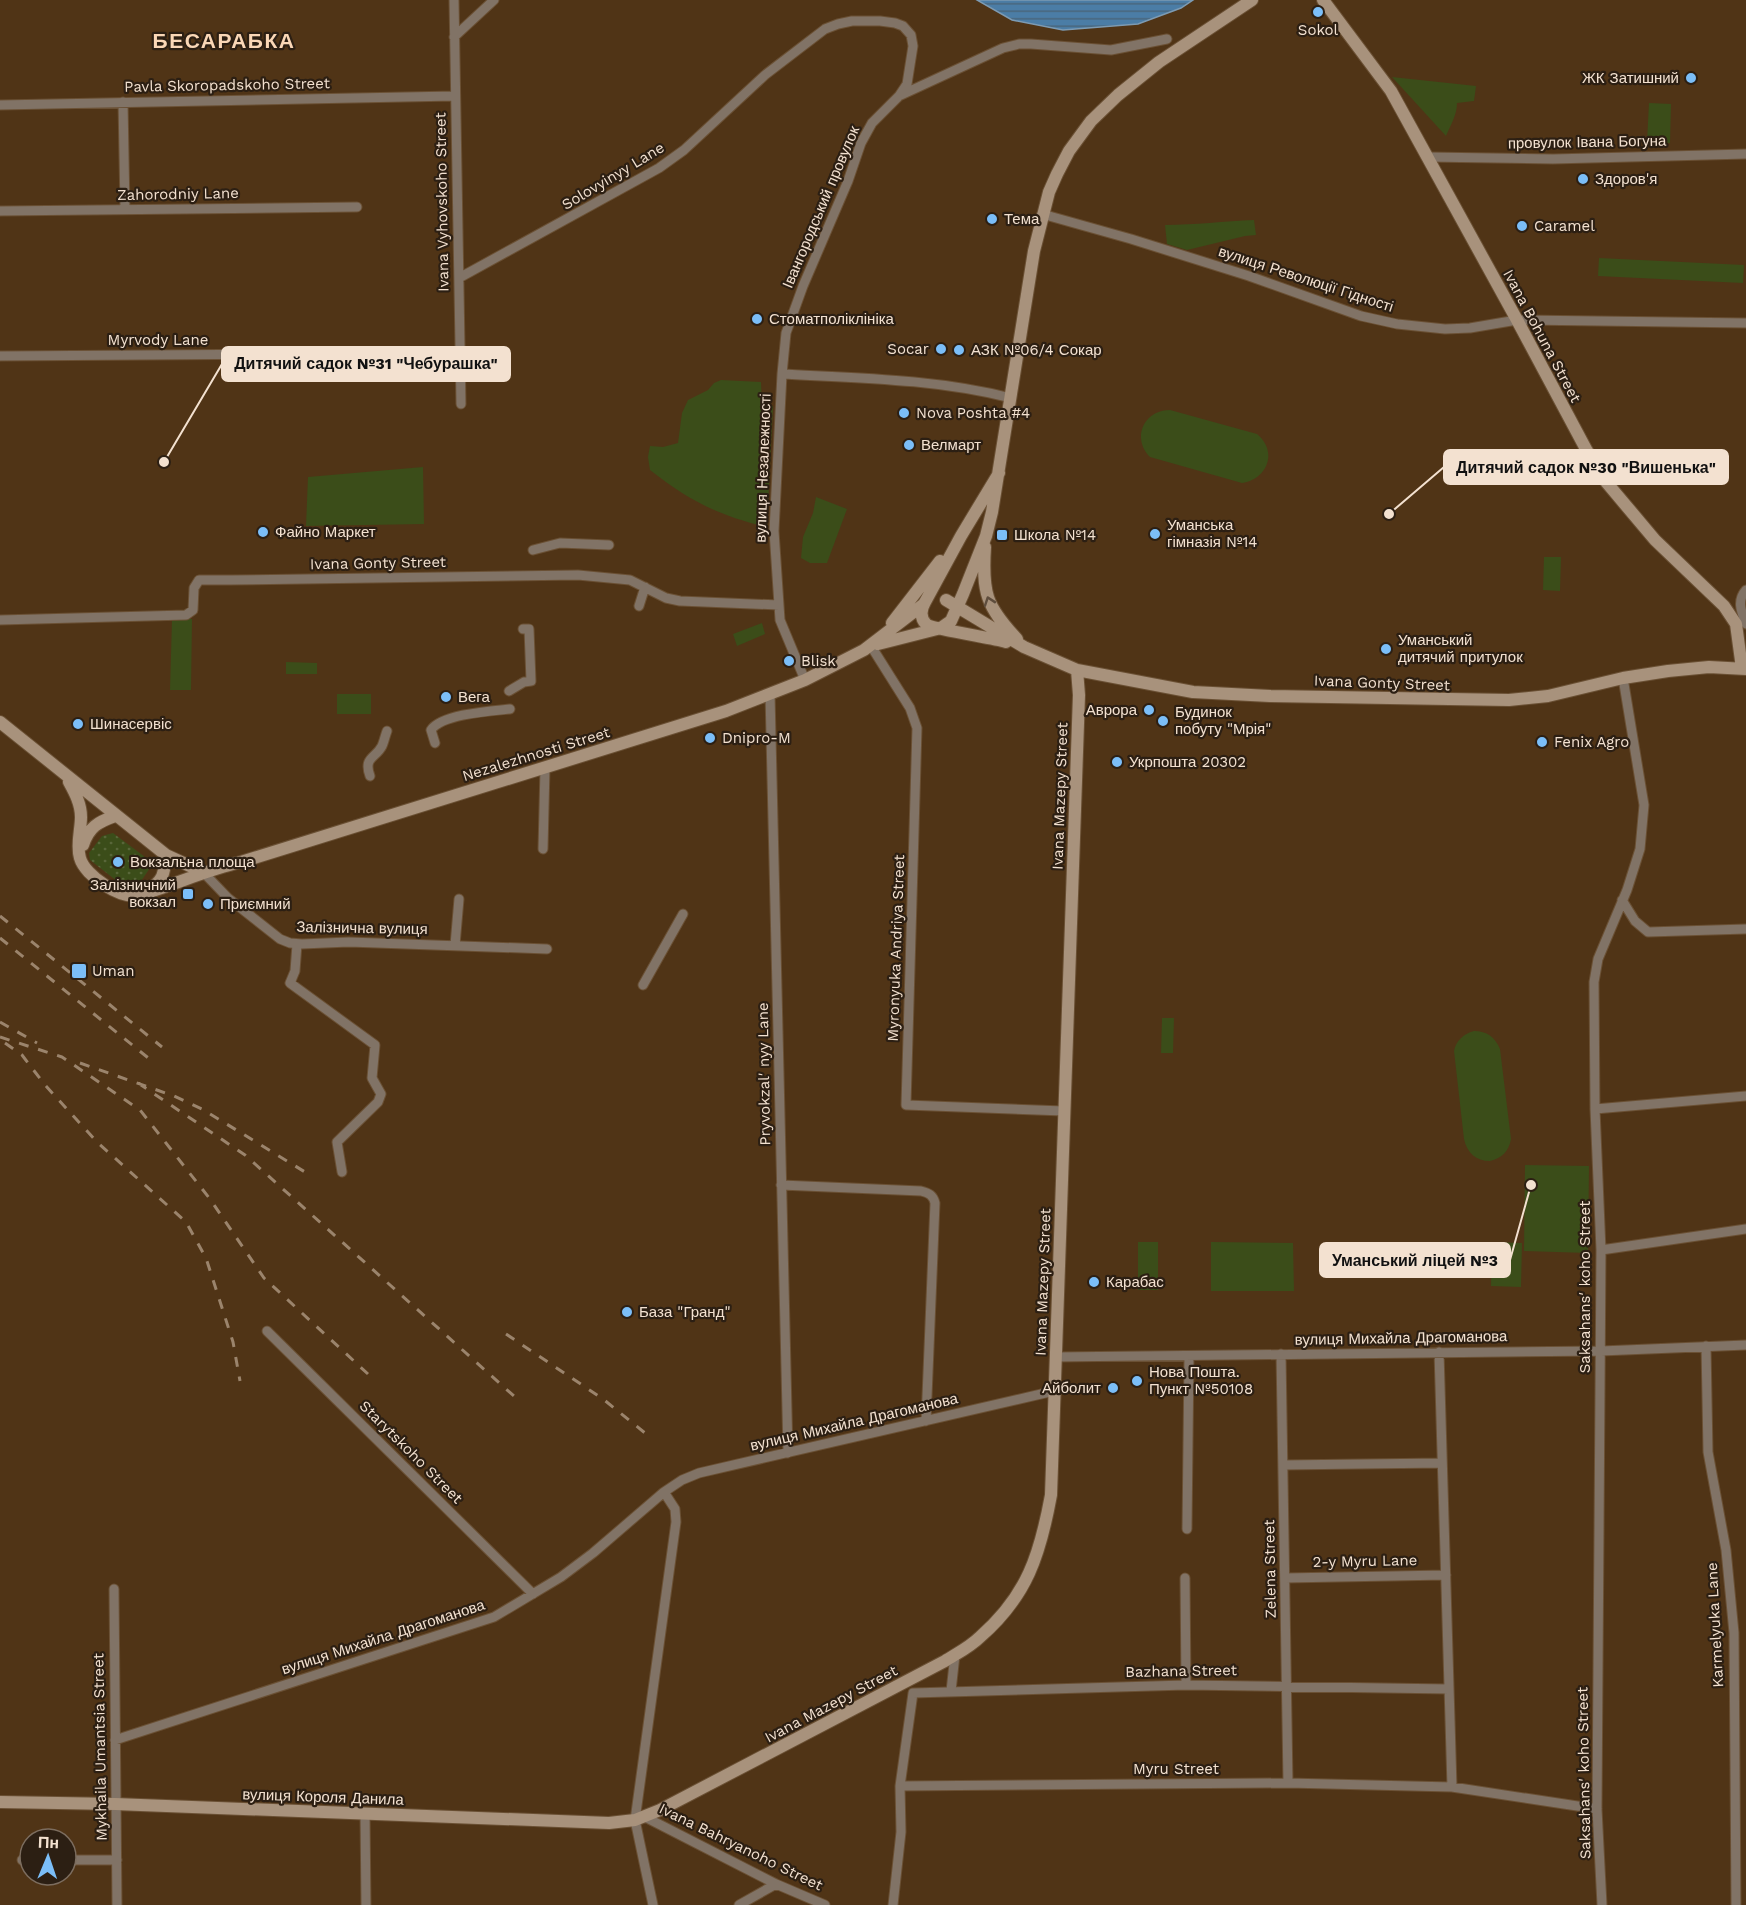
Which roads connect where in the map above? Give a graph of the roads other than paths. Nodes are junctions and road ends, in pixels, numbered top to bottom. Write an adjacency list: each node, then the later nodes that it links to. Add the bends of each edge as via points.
1 (454, 0): 5 (street, Ivana Vyhovskoho Street)
2 (494, 0): 5 (street)
3 (1252, 0): 16 (main road, Nezalezhnosti Street, via 1159,62 1091,121 1069,151)
4 (1323, 0): 12 (main road, Ivana Bohuna Street, via 1391,91)
5 (454, 37): 7 (street, Ivana Vyhovskoho Street)
6 (1167, 39): 8 (street, via 1111,50 1019,44)
7 (455, 96): 9 (street, Pavla Skoropadskoho Street); 17 (street, Ivana Vyhovskoho Street)
8 (899, 96): 17 (street, Solovyinyy Lane, via 908,79 913,52 908,31 895,23 880,21 852,21 825,29 771,70 659,168); 22 (street, Івангородський провулок, via 872,123 861,143 786,333)
9 (123, 102): 10 (street, Pavla Skoropadskoho Street); 14 (street)
10 (0, 105)
11 (1746, 154): 12 (street, провулок Івана Богуна, via 1553,159)
12 (1428, 157): 18 (main road, Ivana Bohuna Street)
13 (357, 207): 14 (street, Zahorodniy Lane)
14 (125, 209): 15 (street, Zahorodniy Lane)
15 (0, 211)
16 (1042, 214): 18 (street, вулиця Революції Гідності, via 1131,238 1361,316 1445,329); 24 (main road, Nezalezhnosti Street)
17 (459, 278): 20 (street, Ivana Vyhovskoho Street)
18 (1517, 320): 19 (street, вулиця Революції Гідності); 44 (main road, Ivana Bohuna Street, via 1607,483 1655,540 1734,618)
19 (1746, 323)
20 (459, 353): 21 (street, Myrvody Lane); 26 (street, Ivana Vyhovskoho Street)
21 (0, 356)
22 (782, 374): 23 (street, вулиця Незалежності); 35 (street, вулиця Незалежності, via 774,531)
23 (986, 391): 24 (street, вулиця Незалежності); 25 (street)
24 (1011, 398): 27 (main road, Nezalezhnosti Street)
25 (982, 402)
26 (461, 404)
27 (999, 473): 28 (main road, Nezalezhnosti Street); 29 (main road, Nezalezhnosti Street)
28 (961, 536): 34 (main road, Nezalezhnosti Street); 42 (main road, Nezalezhnosti Street)
29 (986, 536): 37 (main road, Nezalezhnosti Street); 43 (main road, Ivana Gonty Street, one-way to 29, via 999,620 986,596)
30 (609, 545): 31 (street, via 560,543)
31 (532, 550)
32 (645, 587): 35 (street, Ivana Gonty Street, via 680,601); 36 (street); 38 (street, Ivana Gonty Street, via 615,577 578,575 199,580 194,588 193,610 186,615)
33 (1746, 590): 39 (street, via 1740,603)
34 (924, 604): 37 (main road, Ivana Gonty Street, via 934,597 946,600); 41 (main road, via 923,620); 42 (main road, Nezalezhnosti Street)
35 (779, 605): 47 (street, вулиця Незалежності, via 780,620)
36 (639, 606)
37 (955, 612): 41 (main road, via 946,626); 43 (main road, Ivana Gonty Street)
38 (0, 620)
39 (1746, 624)
40 (523, 629): 48 (street, via 529,629 531,681)
41 (936, 629): 42 (main road, Nezalezhnosti Street); 43 (main road, Ivana Gonty Street)
42 (871, 646): 47 (main road, Nezalezhnosti Street); 73 (street, Myronyuka Andriya Street, via 910,708 917,728 906,1105)
43 (1024, 647): 45 (main road, Ivana Gonty Street)
44 (1744, 669): 46 (main road, Ivana Gonty Street, via 1709,667)
45 (1077, 670): 46 (main road, Ivana Gonty Street, via 1193,692 1450,700 1531,699); 73 (main road, Ivana Mazepy Street)
46 (1623, 678): 64 (street, Saksahansʹkoho Street, via 1644,805 1640,849)
47 (805, 680): 49 (main road, Nezalezhnosti Street)
48 (509, 691)
49 (770, 694): 54 (main road, Nezalezhnosti Street); 75 (street, Pryvokzalʹnyy Lane)
50 (510, 709): 53 (street, via 438,723 430,730)
51 (0, 722): 55 (main road)
52 (387, 731): 56 (street, via 382,746 371,756)
53 (435, 743)
54 (545, 768): 58 (street); 61 (main road, Nezalezhnosti Street)
55 (66, 776): 57 (main road); 60 (main road, via 80,805)
56 (370, 776)
57 (115, 816): 59 (main road); 60 (main road, via 98,822 87,832)
58 (543, 849)
59 (166, 855): 61 (main road, Залізнична вулиця); 62 (main road, via 159,883)
60 (79, 856): 62 (main road, via 89,873 118,893)
61 (203, 872): 62 (main road); 67 (street, Залізнична вулиця, via 228,898 280,939)
62 (140, 895)
63 (459, 899): 68 (street)
64 (1622, 900): 66 (street, via 1635,921 1648,932); 72 (street, Saksahansʹkoho Street, via 1598,959 1594,982)
65 (683, 914): 70 (street)
66 (1746, 929)
67 (297, 944): 68 (street, Залізнична вулиця); 74 (street, via 290,983 375,1045 372,1078 381,1094 378,1102 337,1142)
68 (455, 945): 69 (street, Залізнична вулиця)
69 (547, 949)
70 (643, 985)
71 (1746, 1096): 72 (street)
72 (1595, 1109): 77 (street, Saksahansʹkoho Street)
73 (1064, 1111): 85 (main road, Ivana Mazepy Street)
74 (342, 1172)
75 (781, 1185): 87 (street, via 921,1191 933,1198); 88 (street, Pryvokzalʹnyy Lane)
76 (1746, 1229): 77 (street)
77 (1601, 1250): 81 (street, Saksahansʹkoho Street)
78 (267, 1332): 97 (street, Starytskoho Street)
79 (1746, 1345): 80 (street, вулиця Михайла Драгоманова)
80 (1706, 1346): 81 (street, вулиця Михайла Драгоманова); 122 (street, Karmelyuka Lane, via 1708,1452 1726,1550 1734,1633)
81 (1600, 1351): 82 (street, вулиця Михайла Драгоманова); 109 (street, Saksahansʹkoho Street)
82 (1439, 1352): 83 (street, вулиця Михайла Драгоманова); 89 (street)
83 (1281, 1354): 84 (street, вулиця Михайла Драгоманова); 90 (street, Zelena Street)
84 (1189, 1356): 85 (street, вулиця Михайла Драгоманова); 92 (street)
85 (1055, 1357): 86 (main road, Ivana Mazepy Street)
86 (1054, 1391): 87 (street, вулиця Михайла Драгоманова); 98 (main road, Ivana Mazepy Street, via 1051,1495 1043,1537 1027,1580 1008,1609 979,1639)
87 (926, 1421): 88 (street, вулиця Михайла Драгоманова)
88 (788, 1454): 91 (street, вулиця Михайла Драгоманова, via 699,1473)
89 (1442, 1463): 90 (street); 93 (street)
90 (1283, 1465): 95 (street, Zelena Street)
91 (664, 1492): 97 (street, вулиця Михайла Драгоманова, via 593,1553); 111 (street, via 675,1509 676,1522)
92 (1187, 1529)
93 (1446, 1575): 95 (street, 2-y Myru Lane); 101 (street)
94 (1185, 1578): 99 (street)
95 (1285, 1578): 100 (street, Zelena Street)
96 (114, 1589): 103 (street, Mykhaila Umantsia Street)
97 (533, 1593): 103 (street, вулиця Михайла Драгоманова, via 494,1617)
98 (955, 1655): 102 (street); 111 (main road, Ivana Mazepy Street)
99 (1186, 1685): 100 (street, Bazhana Street); 102 (street, Bazhana Street)
100 (1287, 1686): 101 (street, Bazhana Street); 104 (street, Zelena Street)
101 (1449, 1689): 106 (street)
102 (951, 1691): 105 (street, Bazhana Street, via 913,1693)
103 (115, 1740): 108 (street, Mykhaila Umantsia Street)
104 (1288, 1783): 105 (street, Myru Street); 106 (street, Myru Street)
105 (900, 1786): 120 (street, via 902,1832)
106 (1452, 1787): 109 (street, Myru Street)
107 (0, 1802): 108 (main road, вулиця Короля Данила)
108 (116, 1804): 110 (main road, вулиця Короля Данила); 113 (street, Mykhaila Umantsia Street)
109 (1597, 1809): 121 (street, Saksahansʹkoho Street)
110 (365, 1814): 111 (main road, вулиця Короля Данила, via 609,1823); 116 (street)
111 (640, 1818): 114 (street, Ivana Bahryanoho Street); 117 (street)
112 (78, 1860): 113 (street)
113 (117, 1860): 115 (street, Mykhaila Umantsia Street)
114 (776, 1884): 118 (street); 119 (street, Ivana Bahryanoho Street)
115 (117, 1905)
116 (366, 1905)
117 (653, 1905)
118 (738, 1905)
119 (825, 1905)
120 (893, 1905)
121 (1602, 1905)
122 (1736, 1905)

